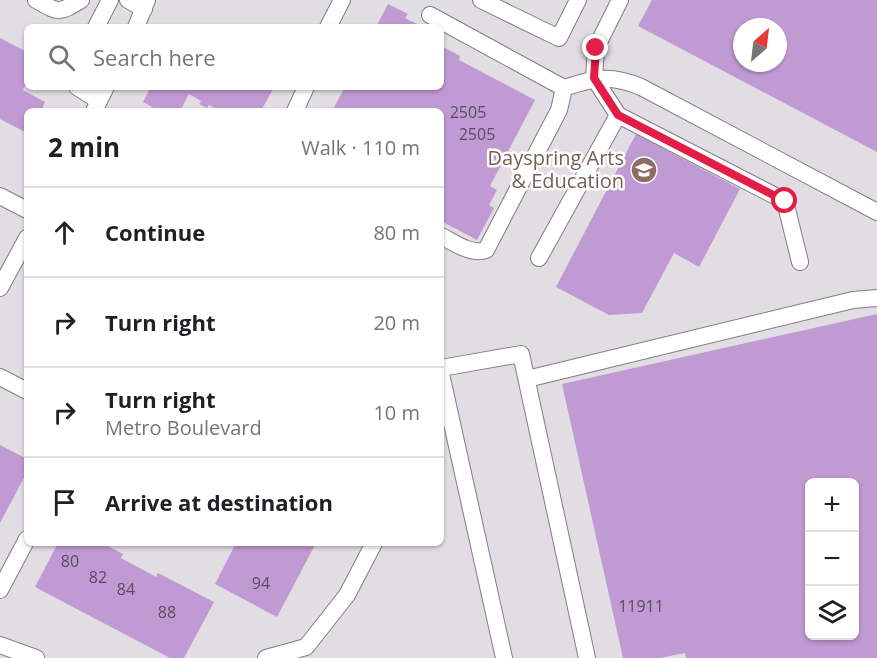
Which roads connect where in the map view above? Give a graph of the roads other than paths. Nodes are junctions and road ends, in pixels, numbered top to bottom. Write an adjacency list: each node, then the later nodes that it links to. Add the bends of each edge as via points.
1 (36, 0): 2 (street, via 59,11)
2 (81, 0)
3 (110, 0): 11 (street)
4 (128, 0): 9 (street)
5 (342, 0): 13 (street)
6 (481, 0): 7 (street, via 559,38)
7 (578, 0)
8 (620, 0): 14 (street, via 596,48)
9 (145, 5): 12 (street)
10 (430, 15): 15 (street)
11 (98, 24)
12 (137, 24)
13 (330, 24)
14 (594, 78): 15 (street); 20 (street); 23 (street, via 626,80 641,87)
15 (564, 88): 24 (street, via 559,110 486,250 471,250)
16 (80, 90): 18 (street)
17 (305, 90): 19 (street)
18 (98, 104)
19 (296, 108)
20 (618, 115): 26 (street); 27 (street, via 785,201)
21 (0, 196): 22 (street)
22 (24, 208)
23 (877, 212)
24 (444, 237)
25 (24, 244): 28 (street)
26 (539, 258)
27 (800, 262)
28 (0, 288)
29 (877, 298): 32 (street, via 853,300)
30 (444, 367): 32 (street, via 521,354)
31 (0, 377): 34 (street)
32 (527, 379): 42 (street)
33 (444, 388): 41 (street)
34 (24, 389)
35 (24, 544): 37 (street)
36 (372, 546): 40 (street, via 347,595 306,647)
37 (0, 590)
38 (0, 645): 39 (street)
39 (36, 658)
40 (266, 658)
41 (504, 658)
42 (587, 658)

